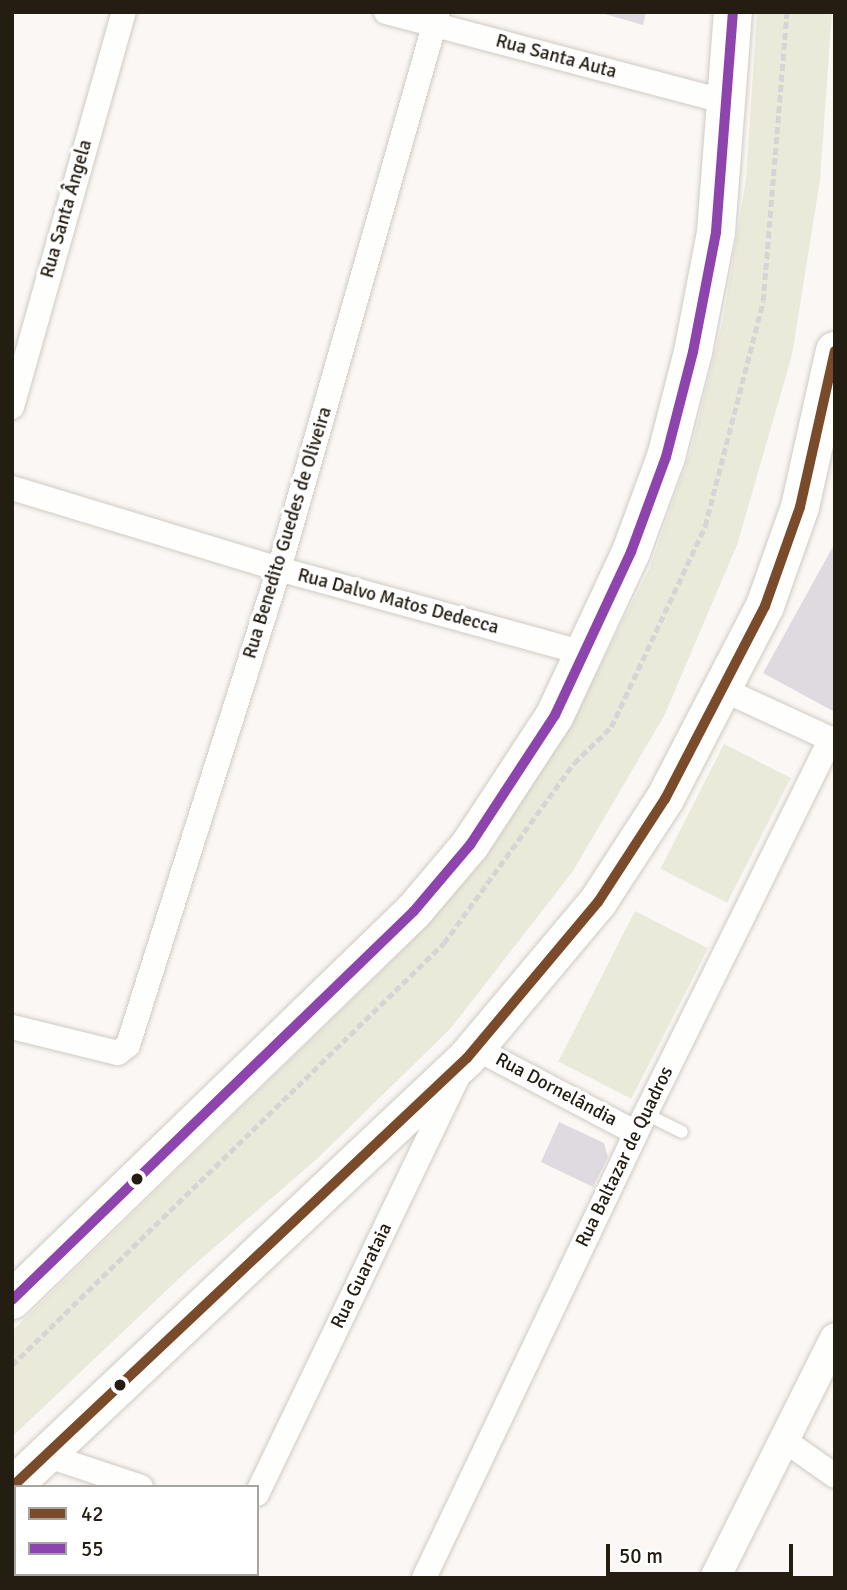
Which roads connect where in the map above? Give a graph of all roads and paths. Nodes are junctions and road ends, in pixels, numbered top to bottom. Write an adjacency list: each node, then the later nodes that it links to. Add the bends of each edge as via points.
1 (124, 12): 8 (street, Rua Santa Ângela)
2 (386, 12): 4 (street, Rua Santa Auta)
3 (733, 12): 5 (main road)
4 (436, 19): 5 (street, Rua Santa Auta); 10 (street, Rua Benedito Guedes de Oliveira)
5 (726, 102): 11 (main road, via 716,232 690,365 657,481)
6 (835, 351): 7 (main road)
7 (831, 394): 12 (main road, via 800,506 765,606)
8 (12, 407)
9 (12, 488): 10 (street, Rua Dalvo Matos Dedecca)
10 (279, 569): 11 (street, Rua Dalvo Matos Dedecca); 14 (street, Rua Benedito Guedes de Oliveira, via 126,1050 118,1054)
11 (584, 653): 18 (main road, via 522,769 470,845 414,911)
12 (724, 690): 13 (street); 15 (main road, via 665,799 598,902)
13 (833, 740): 16 (street, Rua Baltazar de Quadros)
14 (12, 1027)
15 (471, 1053): 16 (street, Rua Dornelândia); 21 (main road); 26 (street, Rua Guarataia)
16 (641, 1123): 17 (lane); 27 (street, Rua Baltazar de Quadros)
17 (682, 1132)
18 (12, 1300)
19 (835, 1338): 20 (street)
20 (783, 1440): 22 (street); 28 (street)
21 (45, 1455): 23 (lane); 24 (main road); 25 (street)
22 (835, 1476)
23 (12, 1478)
24 (14, 1485)
25 (135, 1485)
26 (259, 1490)
27 (424, 1578)
28 (715, 1578)

